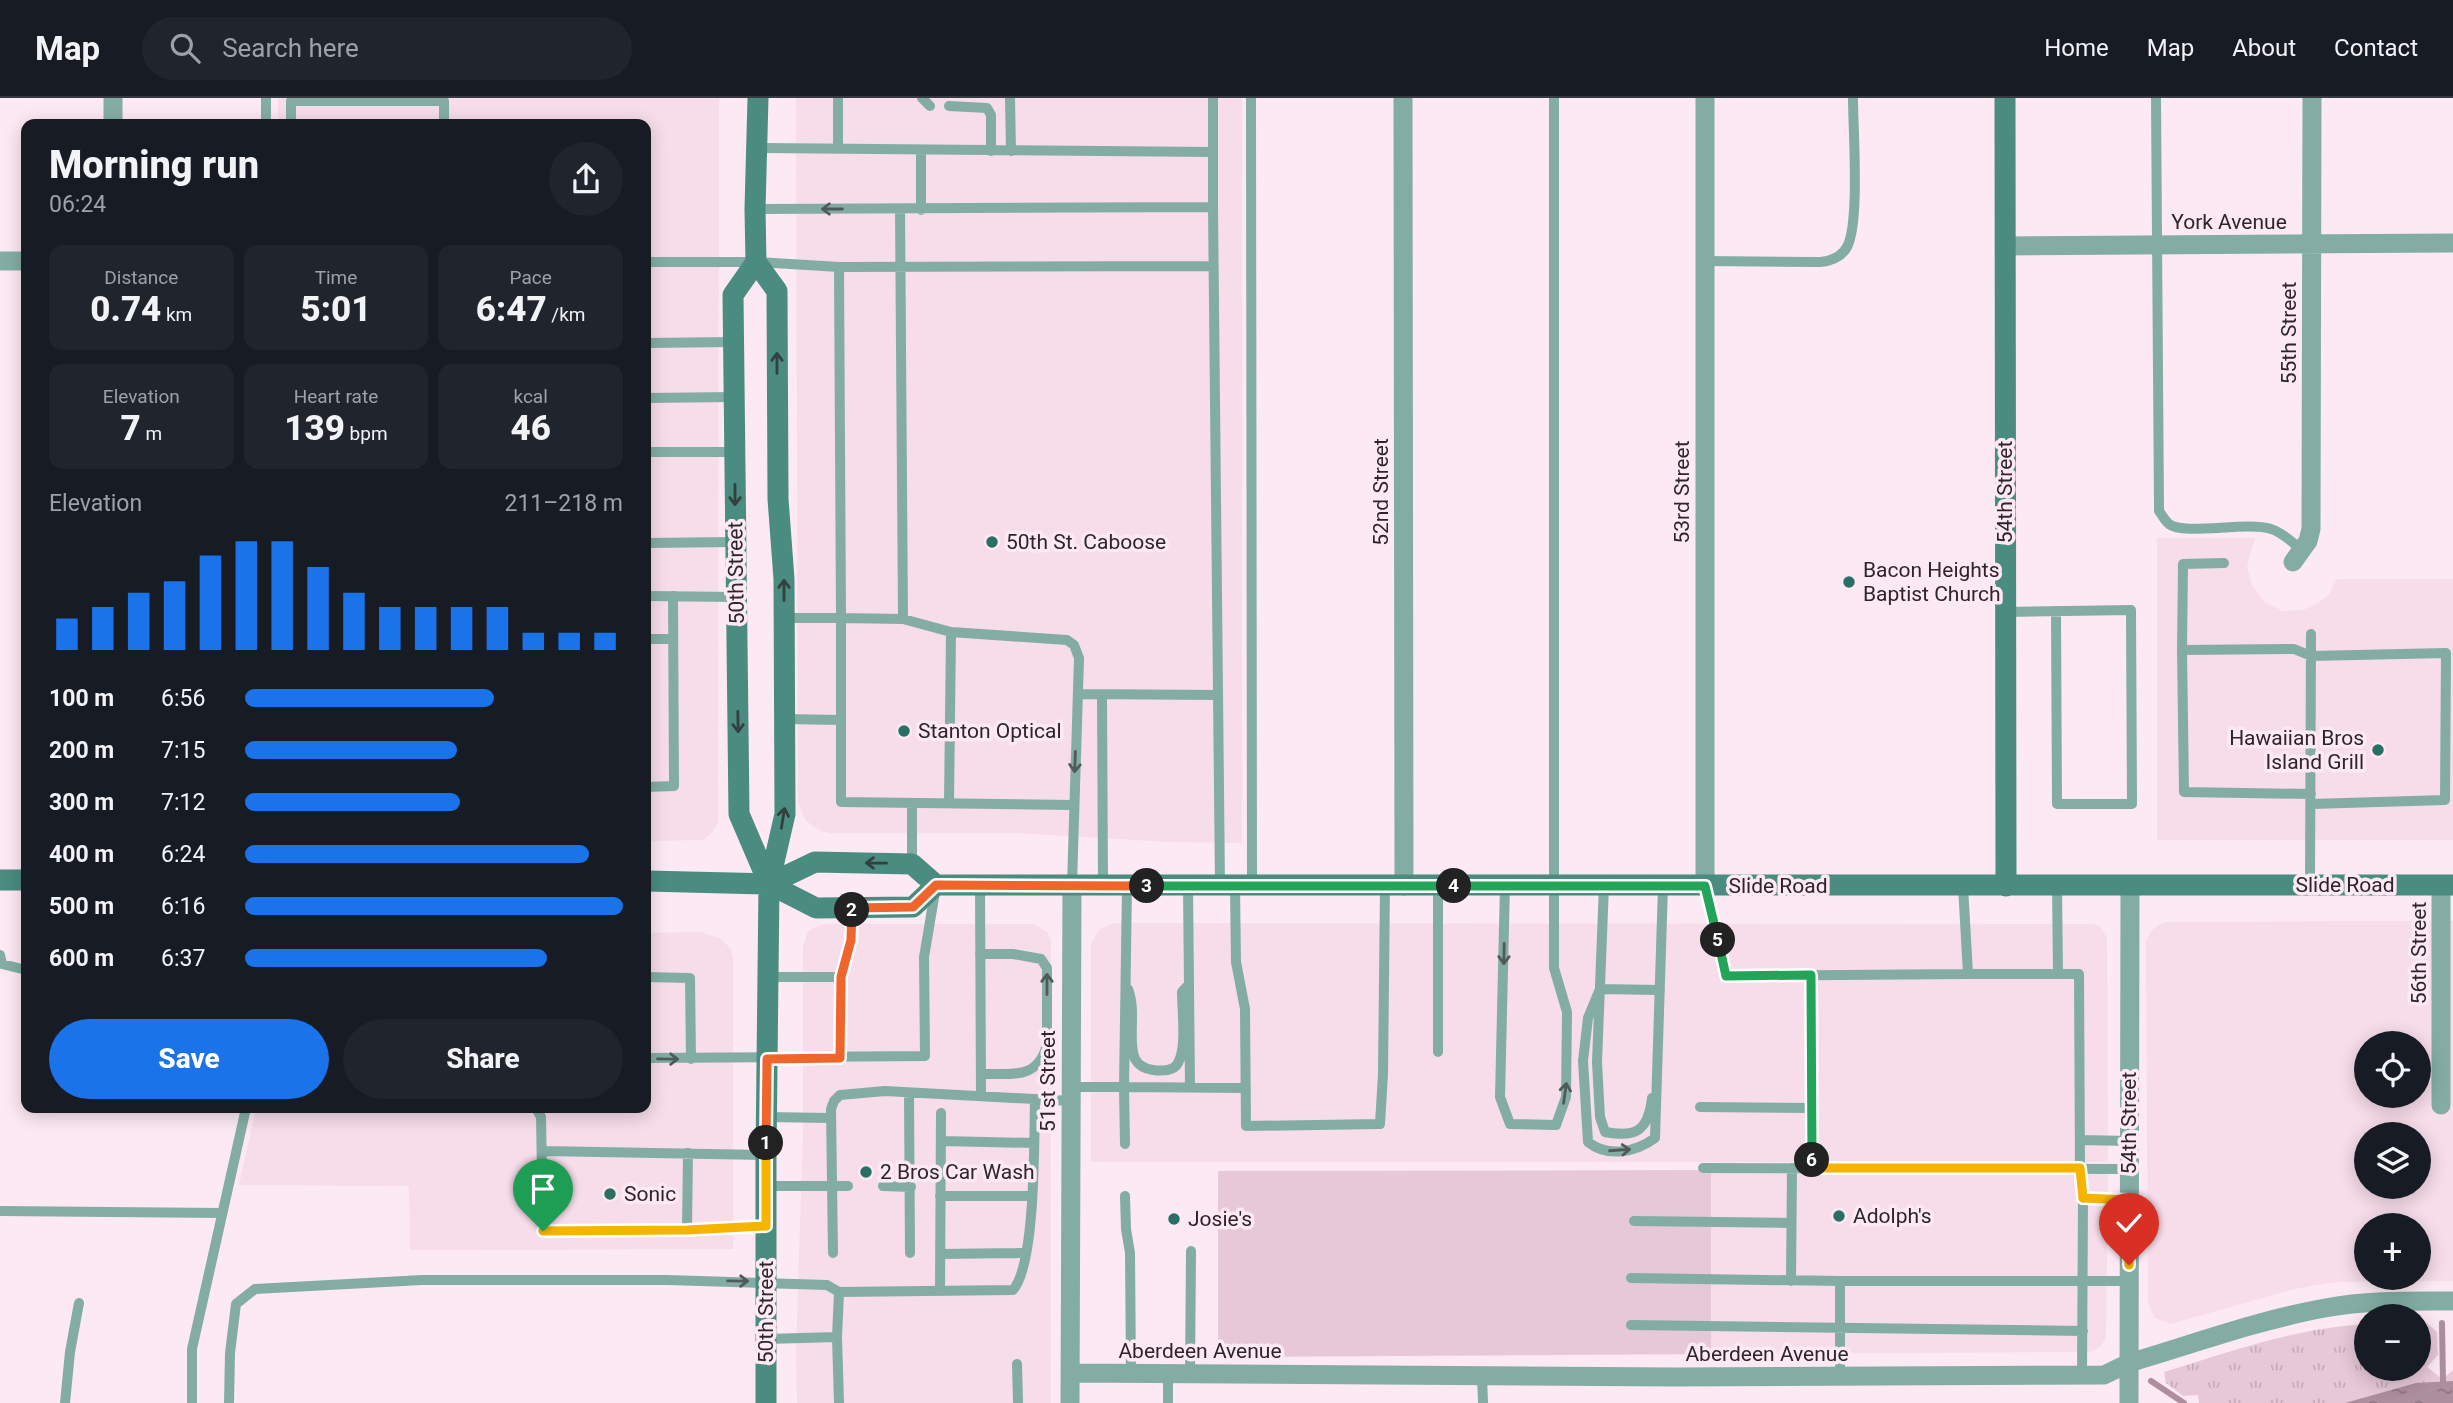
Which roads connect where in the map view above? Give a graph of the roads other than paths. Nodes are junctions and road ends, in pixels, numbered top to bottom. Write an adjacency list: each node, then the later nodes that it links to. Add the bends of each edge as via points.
1 (113, 98): 18 (street)
2 (266, 98): 19 (lane)
3 (758, 98): 22 (main road)
4 (838, 98): 23 (lane)
5 (922, 98): 16 (lane)
6 (1010, 98): 26 (lane)
7 (1213, 98): 27 (lane)
8 (1251, 98): 93 (lane)
9 (1403, 98): 94 (street, 52nd Street)
10 (1554, 98): 85 (lane)
11 (1705, 98): 38 (street, 53rd Street)
12 (1853, 98): 38 (lane, via 1854,223 1843,252 1819,262)
13 (2005, 98): 35 (main road, 54th Street)
14 (2156, 98): 34 (lane)
15 (2312, 98): 33 (street, 55th Street)
16 (930, 106)
17 (949, 106): 25 (lane, via 987,108)
18 (113, 119)
19 (266, 119)
20 (291, 119): 21 (lane, via 291,102 444,101)
21 (444, 119)
22 (757, 148): 23 (lane); 29 (main road)
23 (838, 149): 24 (lane)
24 (921, 150): 25 (lane); 31 (lane)
25 (991, 151): 26 (lane)
26 (1011, 151): 27 (lane)
27 (1213, 152): 28 (lane)
28 (1213, 207): 31 (lane); 41 (lane)
29 (755, 209): 30 (lane, one-way to 29); 40 (main road)
30 (900, 209): 31 (lane); 43 (lane)
31 (921, 210)
32 (2453, 243): 33 (street, York Avenue)
33 (2312, 244): 34 (street, York Avenue); 52 (street, 55th Street, via 2311,529)
34 (2157, 245): 35 (street, York Avenue); 52 (lane, via 2159,511 2170,525 2183,528 2275,530)
35 (2006, 246): 58 (main road, 54th Street)
36 (0, 261): 37 (street)
37 (21, 261)
38 (1705, 261): 99 (street, 53rd Street)
39 (651, 262): 40 (lane)
40 (757, 262): 42 (lane); 44 (main road, 50th Street, via 733,295); 59 (main road, 50th Street, one-way to 40, via 777,291)
41 (1213, 266): 43 (lane); 70 (lane)
42 (839, 267): 43 (lane); 60 (lane)
43 (901, 267): 61 (lane)
44 (733, 342): 45 (lane); 46 (main road, 50th Street)
45 (651, 343)
46 (734, 397): 47 (lane); 49 (main road, 50th Street)
47 (651, 398)
48 (651, 452): 49 (lane)
49 (735, 452): 50 (main road, 50th Street, one-way to 50)
50 (735, 542): 51 (lane); 56 (main road, 50th Street)
51 (651, 543)
52 (2298, 556)
53 (2224, 563): 66 (lane, via 2183,564)
54 (651, 596): 55 (lane)
55 (673, 596): 56 (lane); 65 (lane)
56 (736, 597): 82 (main road, 50th Street, one-way to 82, via 739,814)
57 (2056, 611): 57 (lane, via 2130,610 2132,804 2057,804); 58 (lane)
58 (2006, 612): 101 (main road, 54th Street)
59 (784, 618): 60 (lane); 71 (main road, 50th Street)
60 (841, 618): 61 (lane); 72 (lane)
61 (903, 619): 62 (lane)
62 (951, 632): 68 (lane, via 1067,640 1079,658); 76 (lane)
63 (2311, 634): 67 (lane)
64 (651, 639): 65 (lane)
65 (673, 639): 73 (lane, via 674,786)
66 (2182, 650): 67 (lane, via 2294,649); 74 (lane, via 2183,792)
67 (2311, 656): 74 (lane); 74 (lane, via 2446,653 2445,800)
68 (1078, 694): 69 (lane); 77 (lane, one-way to 77)
69 (1102, 695): 70 (lane); 90 (lane)
70 (1218, 695): 93 (lane)
71 (784, 719): 72 (lane); 82 (main road, 50th Street, one-way to 71, via 785,814)
72 (841, 720): 75 (lane, via 841,802)
73 (651, 787)
74 (2311, 799): 87 (lane)
75 (912, 803): 76 (lane); 78 (lane)
76 (950, 803): 77 (lane)
77 (1073, 805): 89 (lane)
78 (912, 864): 82 (main road, one-way to 82, via 815,862); 83 (main road)
79 (0, 880): 80 (main road)
80 (21, 880)
81 (651, 881): 82 (main road)
82 (769, 884): 103 (main road, via 816,908); 111 (main road, 50th Street)
83 (936, 885): 84 (main road, Slide Road); 103 (main road, via 913,907); 120 (lane, via 924,957 925,1056)
84 (980, 885): 89 (main road, Slide Road); 104 (lane)
85 (1554, 885): 96 (main road, Slide Road); 96 (lane, one-way to 85, via 1500,1097 1510,1124 1556,1125 1566,1097 1567,1012 1554,968); 97 (main road, Slide Road)
86 (2130, 885): 87 (main road, Slide Road); 102 (main road, Slide Road); 141 (street, 54th Street)
87 (2310, 885): 88 (main road, Slide Road)
88 (2447, 885): 131 (street, 56th Street)
89 (1072, 886): 90 (main road, Slide Road); 128 (street, 51st Street)
90 (1103, 886): 91 (main road, Slide Road)
91 (1127, 886): 92 (main road, Slide Road); 113 (lane)
92 (1188, 886): 93 (main road, Slide Road); 114 (lane)
93 (1236, 886): 94 (main road, Slide Road); 126 (lane, via 1236,962 1245,1009)
94 (1395, 886): 95 (main road, Slide Road); 126 (lane, via 1380,1125 1246,1126)
95 (1438, 886): 96 (main road, Slide Road); 118 (lane)
96 (1505, 886)
97 (1604, 886): 98 (main road, Slide Road); 115 (lane)
98 (1663, 886): 99 (main road, Slide Road); 116 (lane)
99 (1705, 886): 100 (main road, Slide Road); 109 (lane, via 1726,976)
100 (1963, 886): 101 (main road, Slide Road); 107 (lane)
101 (2006, 886): 102 (main road, Slide Road)
102 (2057, 886): 108 (lane)
103 (852, 908): 112 (lane, via 851,940)
104 (980, 954): 123 (lane); 123 (lane, one-way to 104, via 1023,1073 1033,1070 1044,1055 1047,968 1041,959)
105 (0, 955): 106 (lane, via 2,964)
106 (21, 969)
107 (1968, 974): 108 (lane); 109 (lane)
108 (2059, 974): 139 (lane, via 2079,974)
109 (1811, 975): 133 (lane)
110 (651, 977): 121 (lane, via 690,978)
111 (768, 977): 112 (lane); 122 (main road, 50th Street)
112 (841, 977): 120 (lane)
113 (1126, 982): 114 (lane, via 1133,1002 1133,1052 1137,1063 1156,1070 1173,1069 1178,1064 1182,992); 124 (lane)
114 (1189, 984): 125 (lane)
115 (1600, 989): 116 (lane); 117 (lane, via 1597,1062 1605,1132 1637,1132 1646,1123 1652,1102 1653,1018); 117 (lane, one-way to 117, via 1588,1018 1583,1061 1588,1142 1597,1150 1620,1152 1655,1138)
116 (1660, 990): 117 (lane)
117 (1659, 1013)
118 (1438, 1052)
119 (651, 1058): 121 (lane, one-way to 121)
120 (840, 1058): 122 (lane)
121 (691, 1059): 122 (lane)
122 (767, 1059): 137 (main road, 50th Street)
123 (981, 1073): 129 (lane)
124 (1124, 1087): 125 (lane); 128 (lane); 143 (lane)
125 (1191, 1087): 126 (lane)
126 (1246, 1088)
127 (909, 1093): 129 (lane); 138 (lane, via 840,1095); 156 (lane)
128 (1071, 1094): 130 (lane); 190 (street, 51st Street)
129 (981, 1096): 130 (lane)
130 (1035, 1099): 142 (lane)
131 (2441, 1105)
132 (1700, 1107): 133 (lane)
133 (1812, 1108): 149 (lane)
134 (941, 1112): 140 (lane)
135 (245, 1113): 163 (lane)
136 (540, 1113): 144 (lane)
137 (766, 1117): 138 (lane); 146 (main road, 50th Street)
138 (831, 1118): 153 (lane)
139 (2080, 1140): 141 (lane); 150 (lane)
140 (941, 1141): 142 (lane); 157 (lane)
141 (2130, 1141): 151 (street, 54th Street)
142 (1034, 1143): 158 (lane)
143 (1125, 1144)
144 (543, 1151): 145 (lane); 167 (lane, via 543,1231)
145 (688, 1153): 146 (lane); 167 (lane)
146 (766, 1155): 152 (main road, 50th Street)
147 (1703, 1168): 148 (lane)
148 (1792, 1168): 149 (lane); 165 (lane)
149 (1812, 1168): 150 (lane)
150 (2080, 1168): 151 (lane); 160 (lane)
151 (2129, 1169): 161 (street, 54th Street)
152 (766, 1186): 153 (lane); 166 (main road, 50th Street)
153 (832, 1186): 154 (lane); 170 (lane)
154 (848, 1186)
155 (883, 1186): 156 (lane)
156 (911, 1187): 169 (lane)
157 (940, 1196): 158 (lane); 172 (lane)
158 (1031, 1196): 171 (lane)
159 (1125, 1196): 191 (lane)
160 (2083, 1199): 161 (lane); 174 (lane)
161 (2129, 1200): 177 (street, 54th Street)
162 (0, 1211): 163 (lane)
163 (222, 1213): 198 (lane, via 192,1349)
164 (1634, 1221): 165 (lane)
165 (1791, 1223): 175 (lane)
166 (766, 1226): 167 (lane); 178 (main road, 50th Street)
167 (687, 1230)
168 (1191, 1251): 193 (lane)
169 (910, 1252)
170 (833, 1253)
171 (1026, 1253): 172 (lane); 179 (lane, via 1013,1290)
172 (940, 1254): 179 (lane)
173 (1631, 1278): 175 (lane)
174 (2083, 1280): 176 (lane); 177 (lane); 185 (lane)
175 (1791, 1281): 176 (lane)
176 (1840, 1281): 184 (lane)
177 (2129, 1281): 188 (street, 54th Street)
178 (765, 1282): 180 (lane, via 827,1285); 187 (main road, 50th Street); 199 (lane, one-way to 178, via 236,1304 255,1289 422,1280)
179 (940, 1291): 180 (lane)
180 (839, 1292): 186 (lane)
181 (2453, 1301): 188 (street, Aberdeen Avenue, via 2389,1301 2326,1308)
182 (79, 1303): 197 (lane)
183 (1631, 1325): 184 (lane)
184 (1839, 1327): 185 (lane); 195 (lane)
185 (2083, 1331): 196 (lane)
186 (837, 1337): 187 (lane); 201 (lane)
187 (766, 1339): 200 (main road, 50th Street)
188 (2129, 1363): 196 (street, Aberdeen Avenue, via 2104,1376); 206 (street, 54th Street)
189 (1017, 1364): 202 (lane)
190 (1070, 1373): 191 (street, Aberdeen Avenue); 203 (street, 51st Street)
191 (1131, 1373): 192 (street, Aberdeen Avenue)
192 (1168, 1373): 193 (street, Aberdeen Avenue); 204 (lane)
193 (1190, 1374): 194 (street, Aberdeen Avenue)
194 (1482, 1376): 195 (street, Aberdeen Avenue); 205 (lane)
195 (1840, 1376): 196 (street, Aberdeen Avenue)
196 (2082, 1376)
197 (65, 1403)
198 (192, 1403)
199 (229, 1403)
200 (766, 1403)
201 (839, 1403)
202 (1018, 1403)
203 (1070, 1403)
204 (1168, 1403)
205 (1483, 1403)
206 (2129, 1403)

